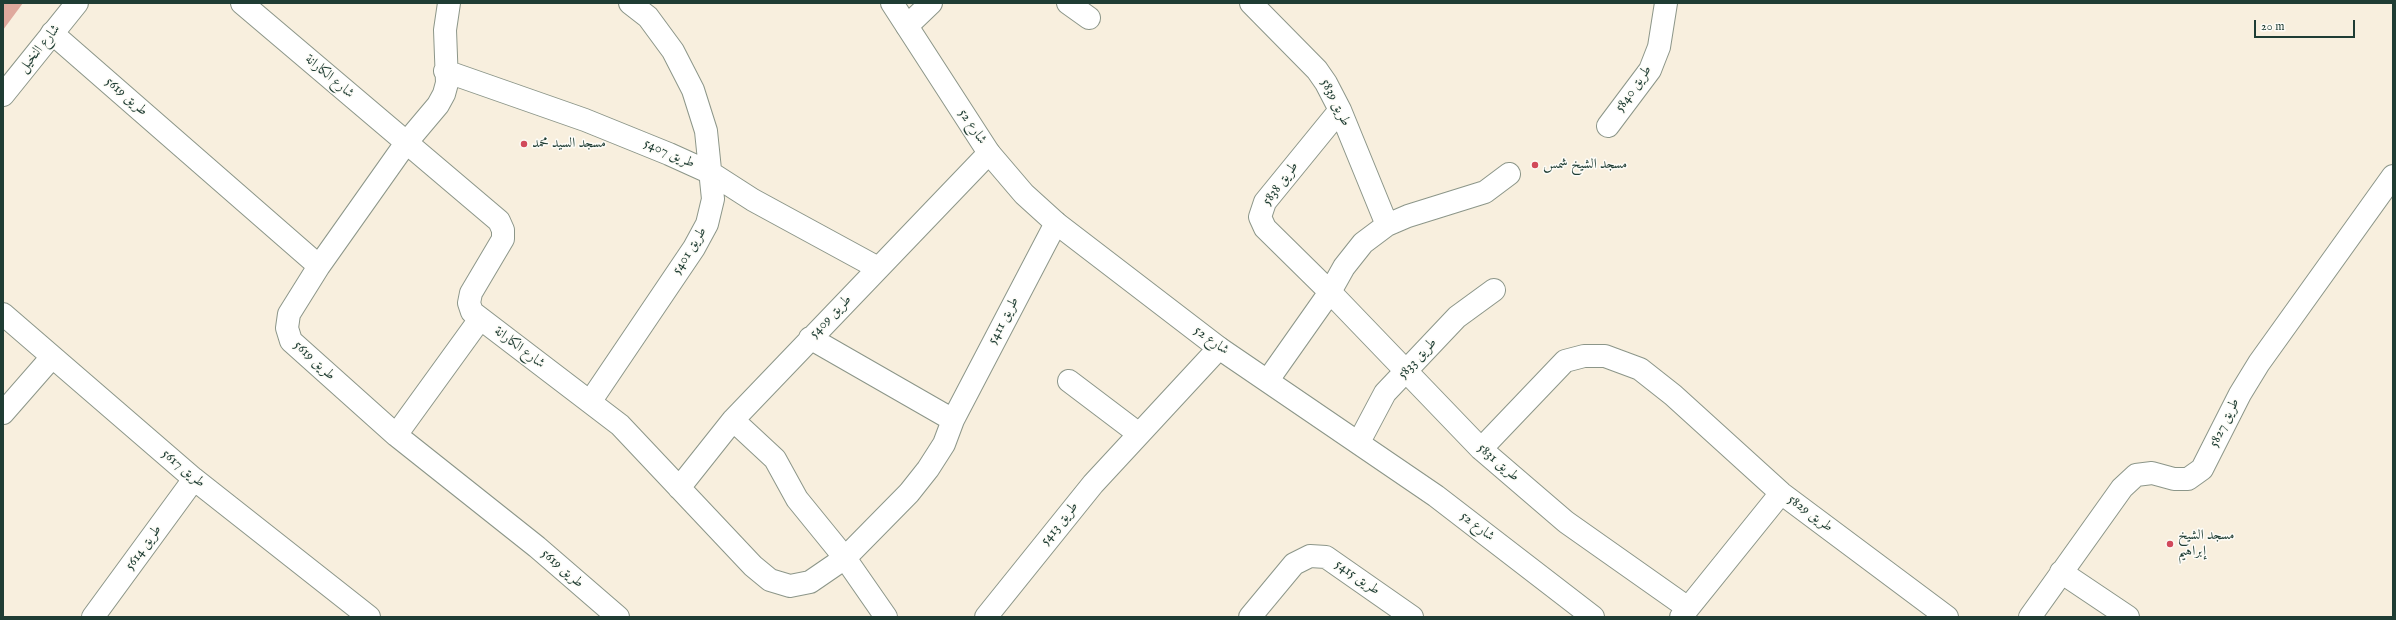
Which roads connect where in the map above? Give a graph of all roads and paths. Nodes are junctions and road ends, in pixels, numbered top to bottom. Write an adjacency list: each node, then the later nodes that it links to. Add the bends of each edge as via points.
1 (77, 3): 13 (street, شارع النخيل)
2 (242, 3): 18 (street, شارع الكارانة)
3 (449, 3): 14 (street, via 445,30)
4 (630, 3): 10 (street, طريق 5401)
5 (892, 3): 12 (street, شارع 52)
6 (931, 3): 12 (street)
7 (1068, 3): 11 (street)
8 (1251, 3): 16 (street, طريق 5839, via 1317,70)
9 (1666, 3): 17 (street, طريق 5840, via 1659,47 1650,70)
10 (651, 10): 20 (street, طريق 5401, via 693,90 706,131)
11 (1089, 18)
12 (907, 26): 19 (street, شارع 52)
13 (52, 33): 15 (street, شارع النخيل); 25 (street, طريق 5619)
14 (445, 71): 18 (street, via 447,83 438,105); 20 (street, طريق 5407, via 612,131)
15 (3, 95)
16 (1340, 110): 24 (street, طريق 5839); 28 (street, طريق 5838, via 1265,202 1260,217 1265,228)
17 (1608, 126)
18 (406, 143): 25 (street); 30 (street, شارع الكارانة, via 493,214 503,230 503,239 471,293 469,303 472,312)
19 (989, 153): 23 (street, شارع 52, via 1024,194); 26 (street, طريق 5409)
20 (711, 174): 26 (street, طريق 5407, via 753,200); 37 (street, طريق 5401, via 712,199 707,224 694,248)
21 (1509, 174): 24 (street, via 1485,192)
22 (2393, 176): 49 (street, طريق 5827, via 2259,363 2240,394 2202,469 2188,479 2174,479 2152,473 2136,475 2122,488)
23 (1056, 223): 32 (street, شارع 52); 40 (street, طريق 5411)
24 (1387, 225): 28 (street, via 1363,243 1344,267)
25 (319, 266): 42 (street, طريق 5619, via 289,314 287,328 291,341)
26 (878, 268): 31 (street, طريق 5409)
27 (1494, 290): 34 (street, طريق 5833, via 1457,317)
28 (1330, 292): 34 (street, طريق 5831); 35 (street)
29 (3, 314): 33 (street, طريق 5617)
30 (480, 319): 37 (street, شارع الكارانة); 42 (street)
31 (810, 338): 39 (street, طريق 5409); 40 (street)
32 (1219, 348): 35 (street, شارع 52); 41 (street, طريق 5413)
33 (52, 357): 38 (street); 45 (street, طريق 5617)
34 (1406, 372): 43 (street, طريق 5833, via 1385,392); 44 (street, طريق 5831)
35 (1268, 380): 43 (street, شارع 52)
36 (1069, 381): 41 (street)
37 (590, 402): 46 (street, شارع الكارانة, via 630,435)
38 (3, 413)
39 (733, 420): 46 (street, طريق 5409); 48 (street, via 775,459 797,499)
40 (952, 420): 48 (street, طريق 5411, via 944,444 928,469 909,493)
41 (1139, 434): 55 (street, طريق 5413, via 1093,484)
42 (396, 435): 54 (street, طريق 5619, via 537,547)
43 (1359, 442): 58 (street, شارع 52, via 1436,496)
44 (1481, 449): 47 (street, via 1565,361 1584,356 1605,356 1640,369 1673,395); 50 (street, طريق 5831, via 1566,522)
45 (194, 479): 52 (street, طريق 5614); 53 (street, طريق 5617)
46 (679, 488): 48 (street, شارع الكارانة, via 752,566 770,580 790,586 810,582)
47 (1782, 493): 50 (street, طريق 5829); 59 (street, طريق 5829)
48 (845, 558): 51 (street)
49 (2061, 572): 60 (street, طريق 5827); 61 (street)
50 (1685, 613)
51 (877, 614)
52 (94, 617)
53 (369, 617)
54 (618, 617)
55 (986, 617)
56 (1250, 617): 57 (street, طريق 5415, via 1294,564 1310,556 1326,557)
57 (1412, 617)
58 (1593, 617)
59 (1948, 617)
60 (2030, 617)
61 (2128, 617)

